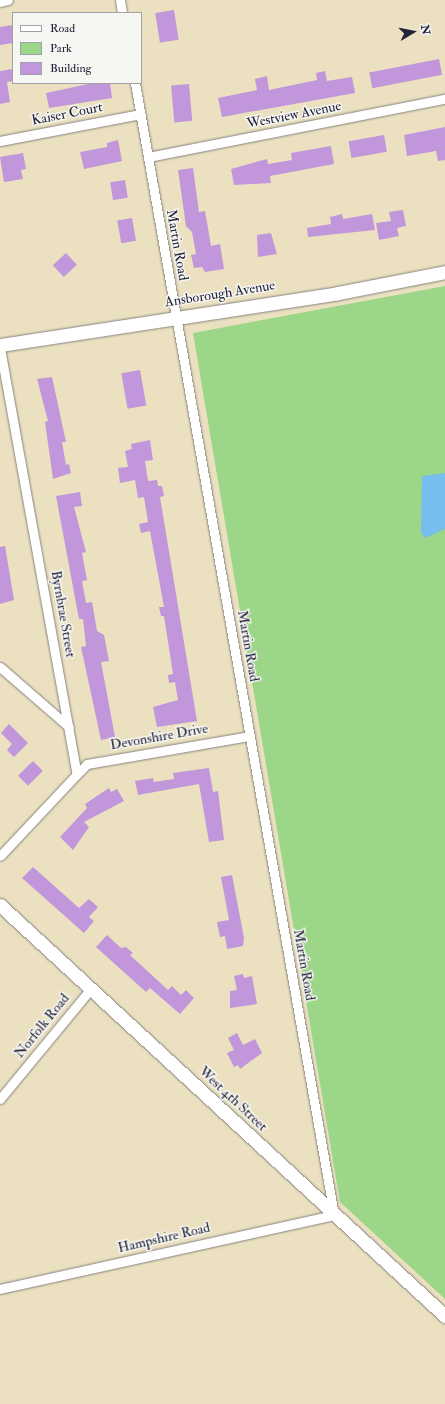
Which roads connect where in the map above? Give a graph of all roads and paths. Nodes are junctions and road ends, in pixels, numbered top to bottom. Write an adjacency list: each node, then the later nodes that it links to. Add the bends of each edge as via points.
1 (8, 0): 3 (street)
2 (120, 0): 4 (street)
3 (0, 2)
4 (122, 12)
5 (134, 84): 7 (street, Martin Road)
6 (445, 99): 9 (street, Westview Avenue)
7 (140, 114): 8 (street, Kaiser Court); 9 (street, Martin Road)
8 (0, 141)
9 (148, 158): 11 (street, Martin Road)
10 (445, 272): 11 (main road, Ansborough Avenue)
11 (175, 317): 12 (main road, Ansborough Avenue); 15 (street, Martin Road)
12 (0, 346): 14 (street, Byrnbrae Street)
13 (0, 667): 14 (street)
14 (69, 728): 16 (street, Byrnbrae Street)
15 (250, 736): 16 (street, Devonshire Drive, via 87,764); 21 (street, Martin Road)
16 (77, 774): 17 (street)
17 (0, 856)
18 (0, 904): 19 (main road, West 4th Street)
19 (90, 990): 20 (street, Norfolk Road); 21 (main road, West 4th Street)
20 (0, 1100)
21 (334, 1214): 22 (street, Hampshire Road); 23 (main road, West 4th Street)
22 (0, 1289)
23 (445, 1316)

